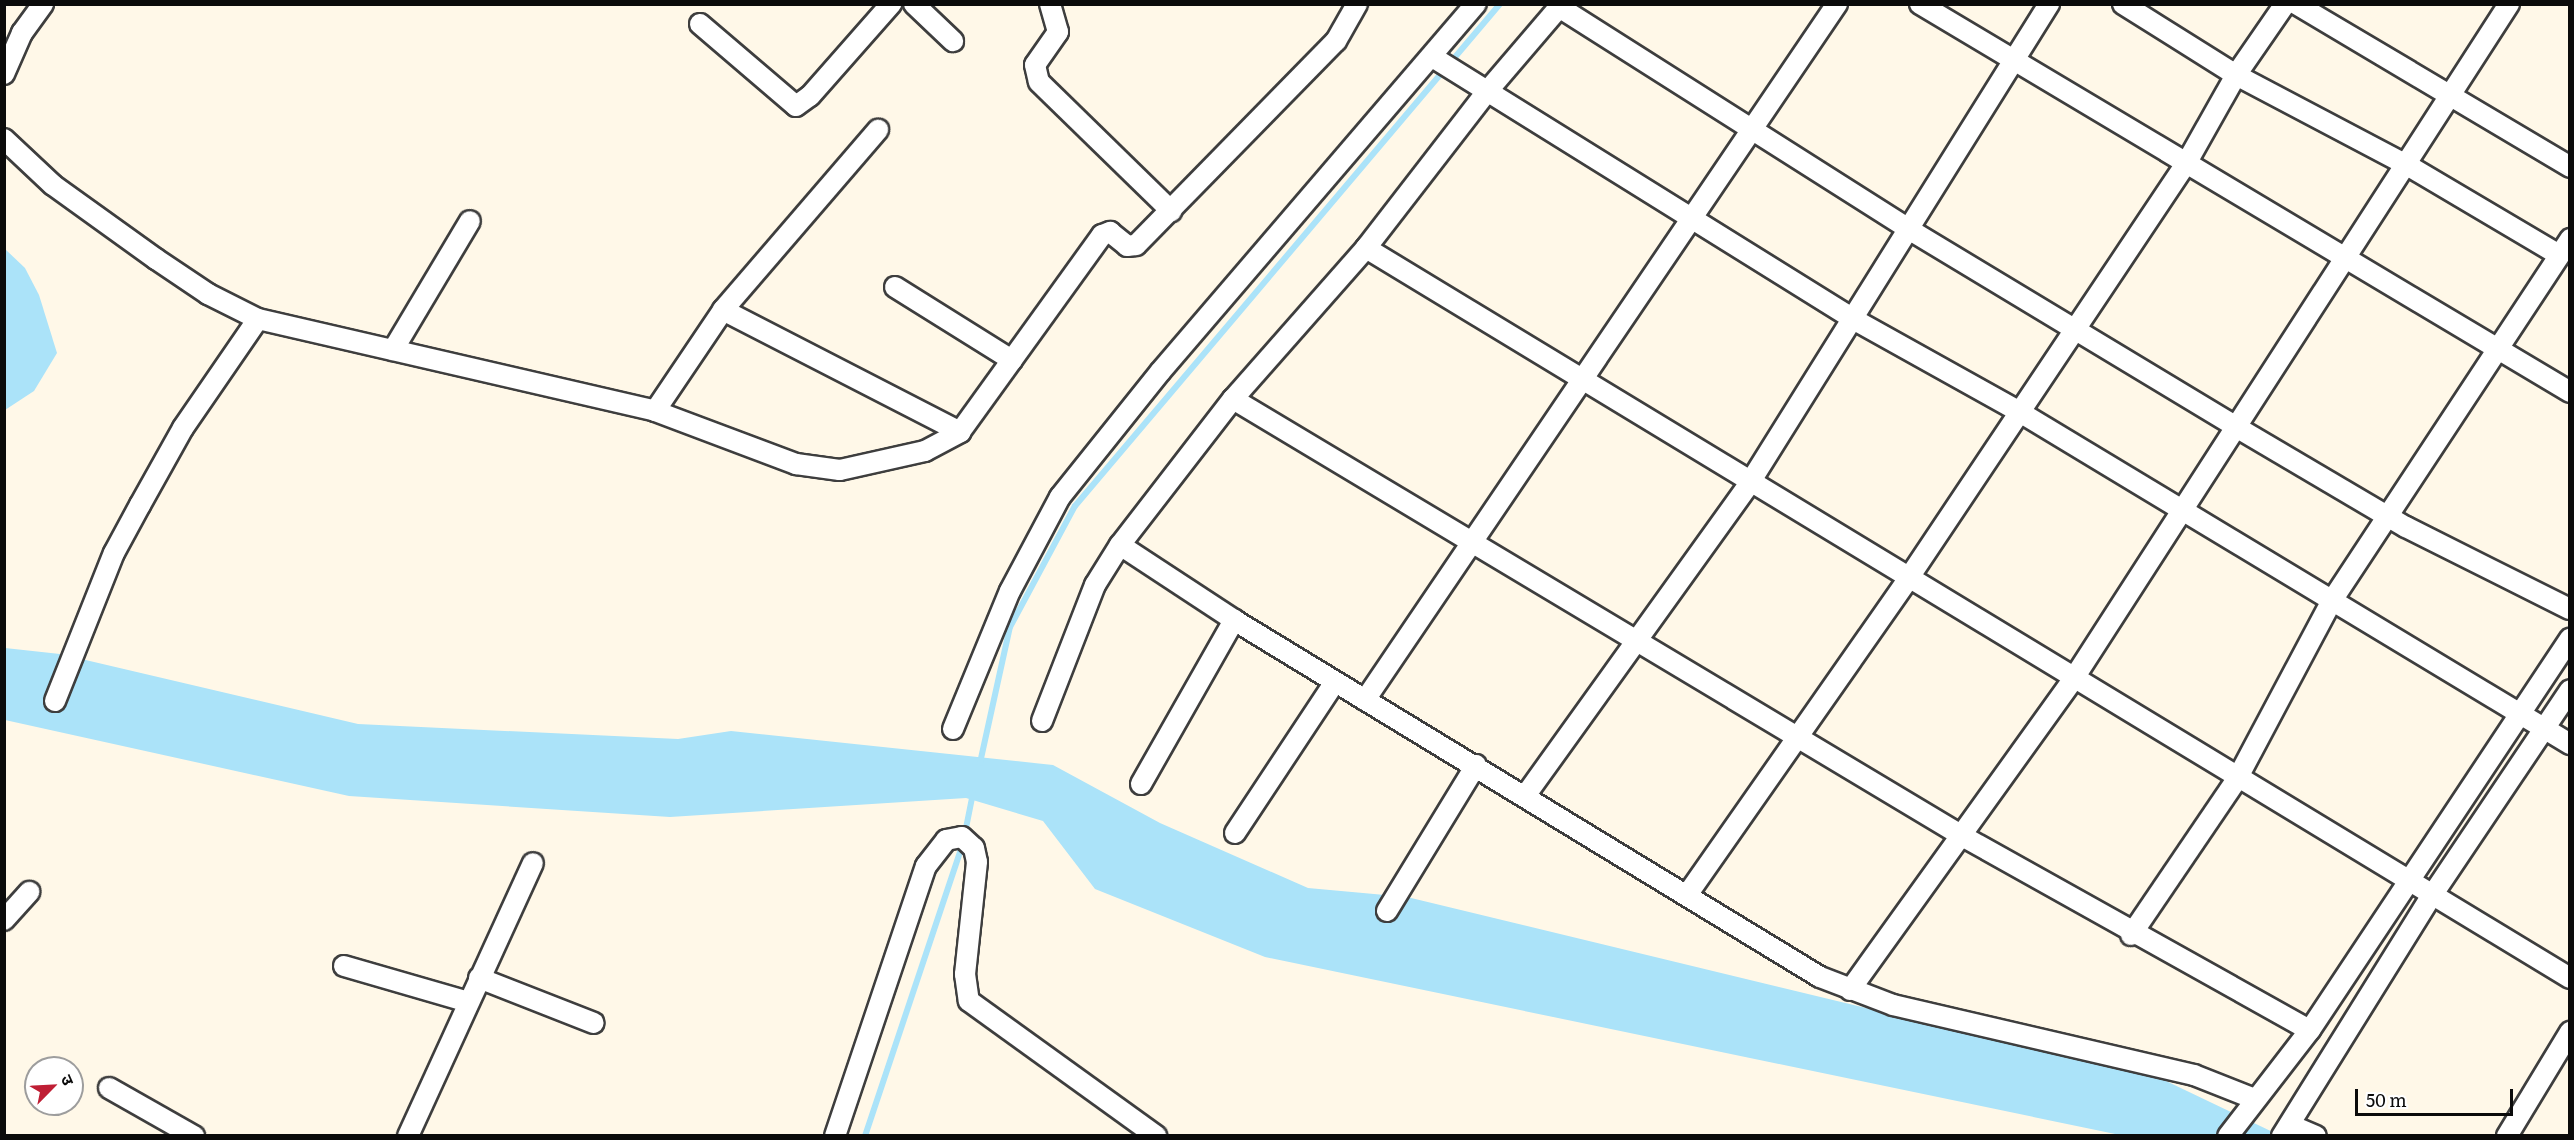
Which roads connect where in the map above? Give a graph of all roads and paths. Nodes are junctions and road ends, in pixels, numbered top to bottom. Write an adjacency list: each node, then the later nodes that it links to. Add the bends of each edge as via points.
1 (43, 4): 19 (street, via 22,33)
2 (891, 4): 15 (street, via 810,96 796,106)
3 (914, 4): 16 (street)
4 (1050, 4): 29 (street, via 1058,32 1035,65 1039,82)
5 (1358, 4): 29 (street, via 1336,40)
6 (1837, 4): 24 (street)
7 (1920, 4): 17 (street)
8 (2049, 4): 17 (street)
9 (2285, 4): 20 (street)
10 (2296, 4): 22 (street)
11 (2509, 4): 22 (street)
12 (1474, 5): 18 (street)
13 (2126, 5): 20 (street)
14 (1561, 6): 21 (street); 24 (street)
15 (700, 24)
16 (953, 41)
17 (2014, 60): 26 (street); 32 (street)
18 (1438, 61): 21 (street); 70 (street, via 1161,371 1060,498 1010,591)
19 (4, 74)
20 (2236, 75): 26 (street); 27 (street)
21 (1485, 94): 30 (street); 33 (street)
22 (2450, 96): 27 (street); 28 (street)
23 (878, 130): 37 (street)
24 (1752, 130): 30 (street); 32 (street)
25 (4, 139): 38 (street, via 53,185 156,259 208,294)
26 (2187, 162): 35 (street); 40 (street)
27 (2407, 165): 34 (street); 35 (street)
28 (2570, 167)
29 (1171, 211): 43 (street, via 1132,248 1110,232 1102,235)
30 (1693, 218): 39 (street); 44 (street)
31 (470, 221): 42 (street)
32 (1910, 230): 39 (street); 40 (street)
33 (1366, 248): 44 (street); 46 (street)
34 (2564, 248): 41 (street)
35 (2342, 260): 41 (street); 49 (street)
36 (895, 287): 43 (street)
37 (723, 310): 47 (street); 50 (street)
38 (258, 319): 42 (street); 66 (street, via 183,428 134,514 114,553)
39 (1853, 319): 48 (street); 51 (street)
40 (2074, 328): 48 (street); 49 (street)
41 (2497, 349): 45 (street); 53 (street)
42 (393, 350): 47 (street)
43 (1012, 360): 50 (street)
44 (1585, 382): 51 (street); 54 (street)
45 (2570, 392)
46 (1233, 399): 54 (street); 55 (street)
47 (654, 411): 50 (street, via 821,470 899,459 944,443)
48 (2018, 411): 52 (street); 56 (street)
49 (2236, 427): 52 (street); 53 (street)
50 (960, 432)
51 (1749, 484): 56 (street); 60 (street)
52 (2181, 513): 57 (street); 62 (street)
53 (2387, 516): 57 (street); 58 (street)
54 (1474, 542): 60 (street); 65 (street)
55 (1120, 545): 59 (street); 68 (street, via 1095,585)
56 (1908, 579): 62 (street); 71 (street)
57 (2331, 602): 67 (street); 74 (street)
58 (2570, 609)
59 (1234, 620): 63 (street); 75 (street)
60 (1638, 639): 71 (street); 76 (street)
61 (2570, 639): 67 (street)
62 (2074, 678): 74 (street); 78 (street)
63 (1335, 682): 65 (street); 77 (street)
64 (2570, 690): 69 (street)
65 (1365, 700): 73 (street)
66 (55, 701)
67 (2517, 715): 69 (street); 80 (street)
68 (1042, 722)
69 (2545, 728): 72 (street); 83 (street)
70 (953, 729)
71 (1799, 734): 78 (street); 82 (street)
72 (2570, 744)
73 (1476, 765): 76 (street); 84 (street)
74 (2237, 779): 80 (street); 86 (street)
75 (1141, 784)
76 (1525, 796): 82 (street)
77 (1235, 834)
78 (1964, 837): 86 (street); 90 (street)
79 (533, 863): 88 (street)
80 (2406, 881): 83 (street); 93 (street)
81 (29, 892): 85 (street)
82 (1688, 895): 90 (street)
83 (2432, 897): 89 (street); 97 (street)
84 (1387, 911)
85 (4, 920)
86 (2131, 935): 93 (street)
87 (344, 966): 91 (street)
88 (480, 978): 91 (street); 92 (street)
89 (2570, 978)
90 (1850, 990): 96 (street, via 2012,1036 2194,1075)
91 (469, 1002): 99 (street)
92 (594, 1023)
93 (2310, 1030): 96 (street)
94 (2570, 1032): 104 (street)
95 (109, 1088): 98 (street)
96 (2251, 1104): 102 (street)
97 (2286, 1130): 103 (street)
98 (194, 1136)
99 (408, 1136)
100 (835, 1136): 101 (street, via 926,866 946,840 967,841 977,889 965,974 969,1001)
101 (1156, 1136)
102 (2228, 1136)
103 (2316, 1136)
104 (2507, 1136)

